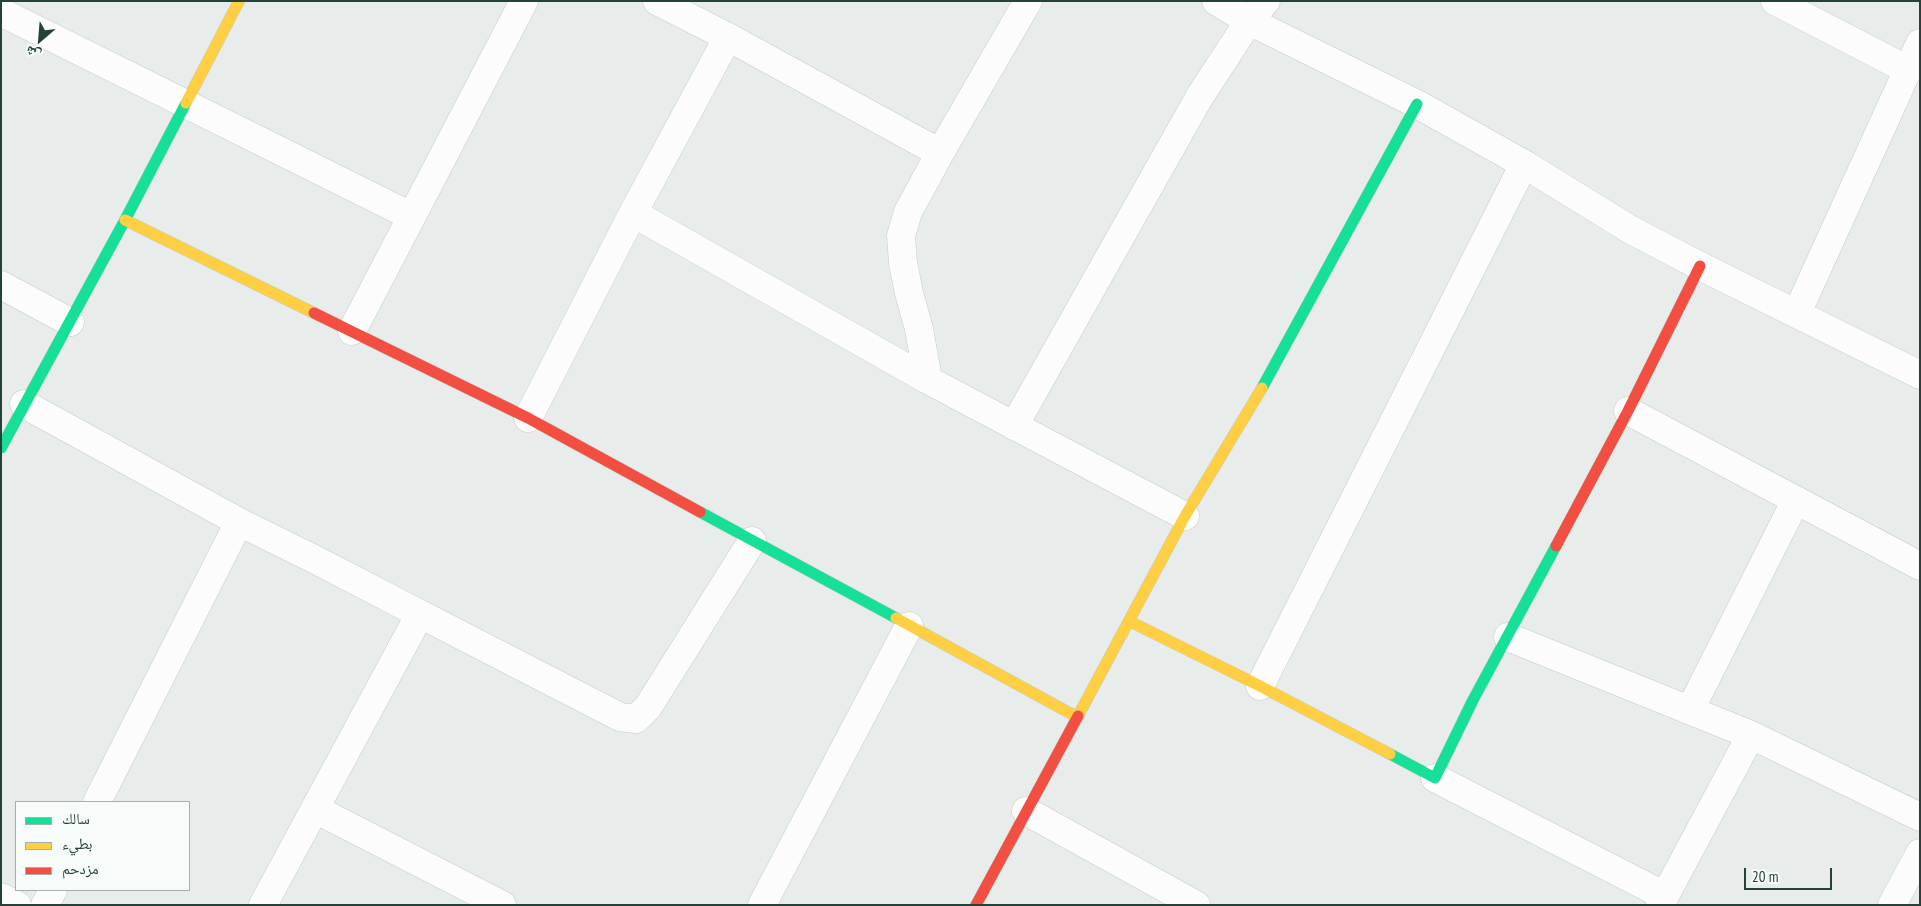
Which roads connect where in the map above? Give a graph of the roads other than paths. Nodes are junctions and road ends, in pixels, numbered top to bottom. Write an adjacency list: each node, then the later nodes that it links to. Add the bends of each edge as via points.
1 (239, 1): 12 (main road)
2 (524, 1): 17 (street)
3 (658, 1): 9 (street)
4 (1028, 1): 14 (street)
5 (1216, 1): 7 (street)
6 (1775, 1): 11 (street)
7 (1257, 11): 13 (street); 29 (street, via 1200,96)
8 (1, 12): 12 (street)
9 (728, 37): 14 (street); 16 (street)
10 (1920, 43): 11 (street)
11 (1908, 70): 21 (street)
12 (187, 103): 17 (street); 18 (main road)
13 (1417, 104): 15 (street); 32 (main road, via 1266,382)
14 (940, 153): 25 (street, via 908,212 901,236 907,286)
15 (1524, 164): 19 (street, via 1631,230); 40 (street)
16 (634, 213): 25 (street); 28 (street)
17 (411, 216): 23 (street)
18 (125, 220): 22 (main road); 23 (main road)
19 (1700, 266): 21 (street); 27 (main road)
20 (1, 285): 22 (street)
21 (1797, 313): 24 (street)
22 (70, 322): 26 (main road)
23 (352, 331): 28 (main road)
24 (1920, 375)
25 (928, 380): 29 (street)
26 (24, 404): 30 (main road); 33 (street)
27 (1628, 411): 31 (street); 39 (main road)
28 (528, 418): 34 (main road)
29 (1014, 426): 32 (street)
30 (1, 448)
31 (1796, 500): 35 (street); 41 (street)
32 (1185, 516): 37 (main road)
33 (239, 522): 36 (street); 45 (street)
34 (752, 541): 36 (street, via 648,707 636,719 620,717); 38 (main road)
35 (1920, 566)
36 (420, 614): 46 (street)
37 (1130, 620): 40 (main road); 42 (main road)
38 (909, 626): 42 (main road); 57 (street)
39 (1508, 637): 41 (street); 44 (main road)
40 (1260, 686): 44 (main road)
41 (1690, 710): 43 (street)
42 (1077, 717): 47 (main road)
43 (1750, 735): 48 (street); 52 (street)
44 (1435, 778): 52 (street)
45 (98, 801)
46 (315, 809): 55 (street); 56 (street)
47 (1026, 811): 58 (main road); 59 (street)
48 (1920, 817)
49 (1920, 853): 60 (street)
50 (52, 891): 54 (street)
51 (1, 897): 53 (street)
52 (1662, 901)
53 (17, 905)
54 (45, 905)
55 (264, 905)
56 (502, 905)
57 (762, 905)
58 (976, 905)
59 (1196, 905)
60 (1892, 905)

